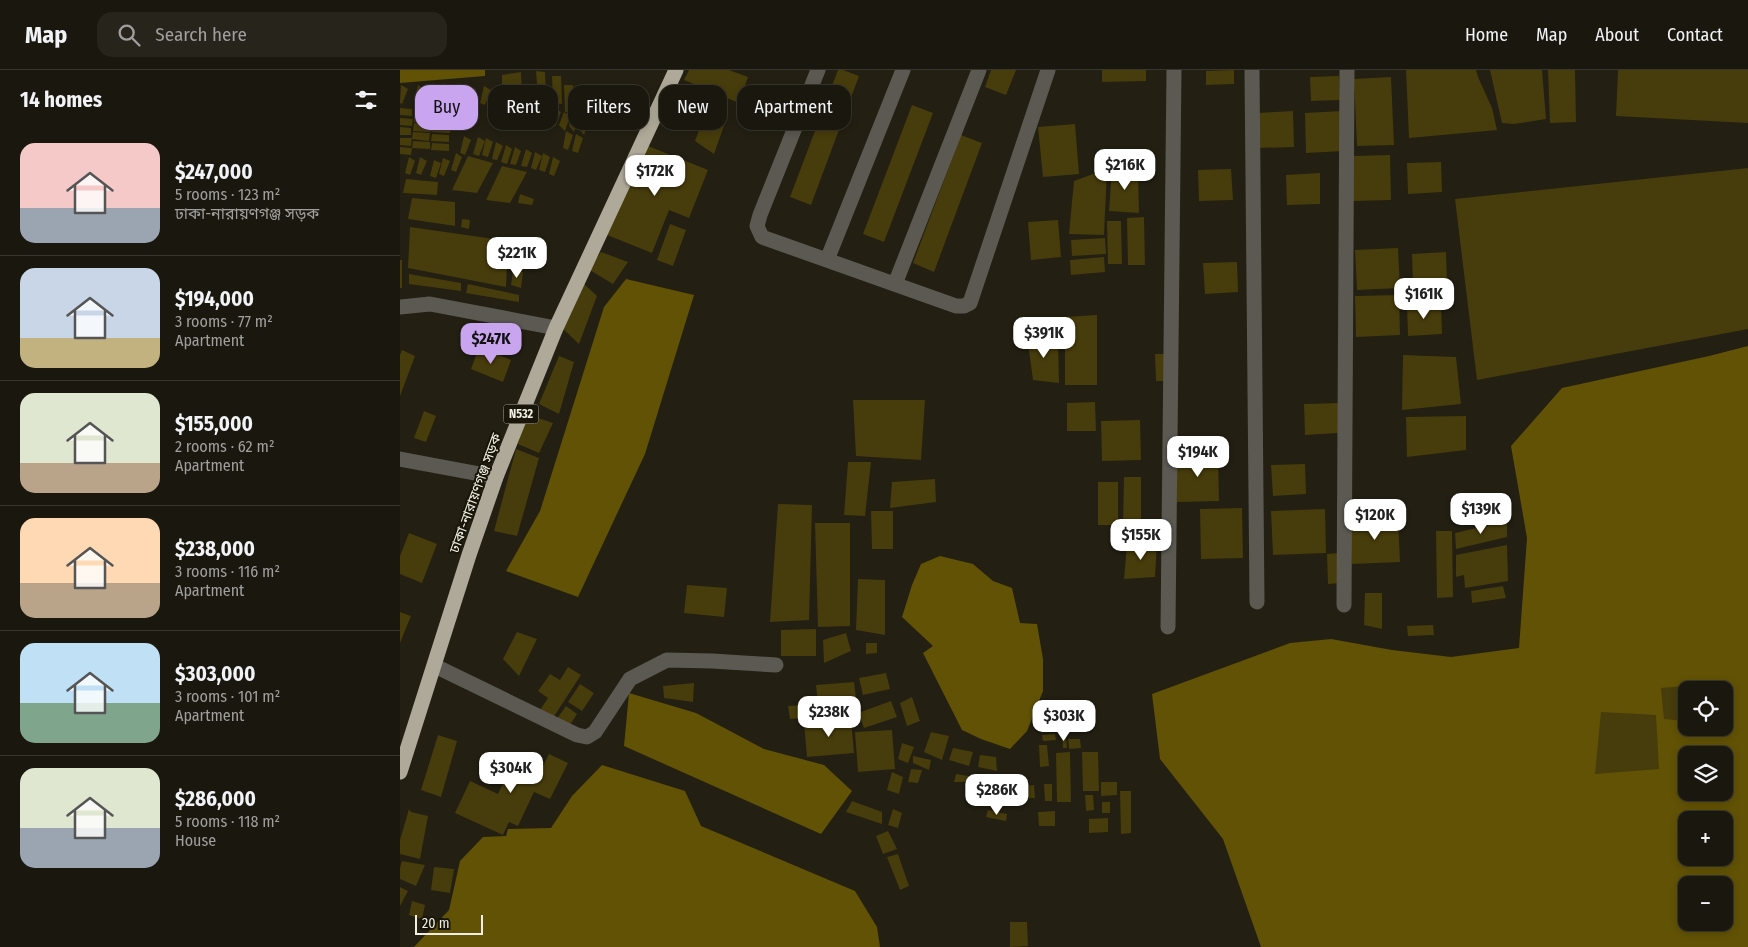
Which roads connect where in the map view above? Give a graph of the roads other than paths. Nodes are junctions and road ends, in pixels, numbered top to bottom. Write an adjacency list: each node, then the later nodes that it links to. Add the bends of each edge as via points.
1 (676, 70): 12 (highway, ঢাকা-নারায়ণগঞ্জ সড়ক / N532)
2 (818, 70): 9 (street, via 757,226 762,237)
3 (903, 70): 9 (street)
4 (980, 70): 10 (street)
5 (1048, 70): 10 (street, via 970,303 956,306)
6 (1174, 70): 17 (street)
7 (1252, 70): 15 (street)
8 (1347, 70): 16 (street)
9 (827, 260): 10 (street)
10 (895, 284)
11 (400, 307): 12 (street, via 430,304)
12 (556, 328): 14 (highway, ঢাকা-নারায়ণগঞ্জ সড়ক / N532)
13 (400, 459): 14 (street)
14 (496, 477): 19 (highway, ঢাকা-নারায়ণগঞ্জ সড়ক / N532)
15 (1257, 602)
16 (1344, 605)
17 (1168, 627)
18 (776, 665): 19 (street, via 667,660 630,679 595,732 587,737 577,736)
19 (435, 666): 20 (highway, ঢাকা-নারায়ণগঞ্জ সড়ক / N532)
20 (400, 772)

